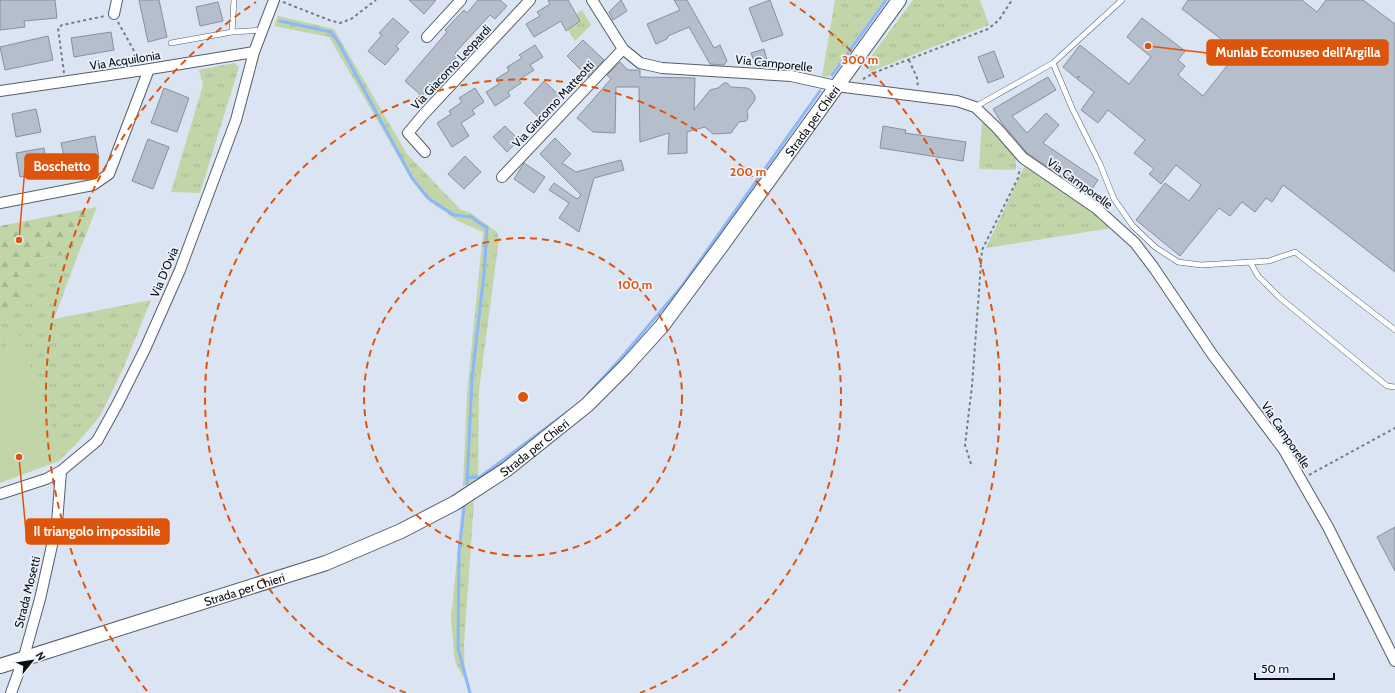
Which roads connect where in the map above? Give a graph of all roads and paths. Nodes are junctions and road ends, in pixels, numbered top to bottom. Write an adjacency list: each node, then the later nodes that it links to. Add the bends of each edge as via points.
1 (117, 0): 12 (street)
2 (234, 0): 14 (lane)
3 (274, 0): 13 (street, Via D'Ovia)
4 (278, 0): 5 (path, via 340,23 351,19)
5 (376, 0)
6 (461, 0): 15 (street)
7 (530, 0): 27 (street, Via Giacomo Leopardi, via 408,133)
8 (592, 0): 17 (street, Via Camporelle)
9 (899, 0): 23 (main road, Strada per Chieri)
10 (1012, 0): 19 (path, via 999,20 988,29)
11 (1122, 0): 20 (lane)
12 (114, 14): 21 (path); 22 (path, via 58,28)
13 (262, 30): 14 (lane); 18 (street, Via D'Ovia)
14 (232, 32): 16 (lane)
15 (428, 37)
16 (171, 43)
17 (623, 49): 23 (street, Via Camporelle, via 640,63 662,68 791,76); 29 (street, Via Giacomo Matteotti)
18 (254, 52): 21 (street, Via Acquilonia); 36 (street, Via D'Ovia, via 236,120 180,270 145,349 97,441)
19 (909, 60): 23 (path); 25 (path, via 917,78)
20 (1053, 63): 26 (lane); 31 (lane, via 1114,199 1133,226 1155,247 1178,262 1201,265)
21 (147, 70): 22 (street, Via Acquilonia); 30 (street, via 109,174 93,185)
22 (66, 82): 24 (street, Via Acquilonia)
23 (841, 86): 25 (street, Via Camporelle); 39 (main road, Strada per Chieri, via 662,326 587,405 507,469 401,531 326,563)
24 (0, 91)
25 (920, 96): 26 (street, Via Camporelle, via 957,101)
26 (975, 107): 37 (street, Via Camporelle, via 1023,158 1096,208 1134,243 1284,450)
27 (425, 152)
28 (1021, 163): 35 (path, via 1018,178 982,250 965,445)
29 (502, 177)
30 (0, 203)
31 (1250, 262): 32 (lane, via 1269,261 1295,252); 33 (lane, via 1258,276 1279,297 1387,386)
32 (1395, 330)
33 (1395, 387)
34 (1395, 428): 37 (path, via 1310,473)
35 (971, 464)
36 (61, 471): 38 (street, Via D'Ovia, via 46,479); 39 (street, Strada Mosetti, via 50,553)
37 (1302, 481): 40 (street, Via Camporelle)
38 (0, 494)
39 (23, 660): 41 (main road, Strada per Chieri); 42 (street, Strada Mosetti)
40 (1395, 661)
41 (0, 666)
42 (10, 693)

